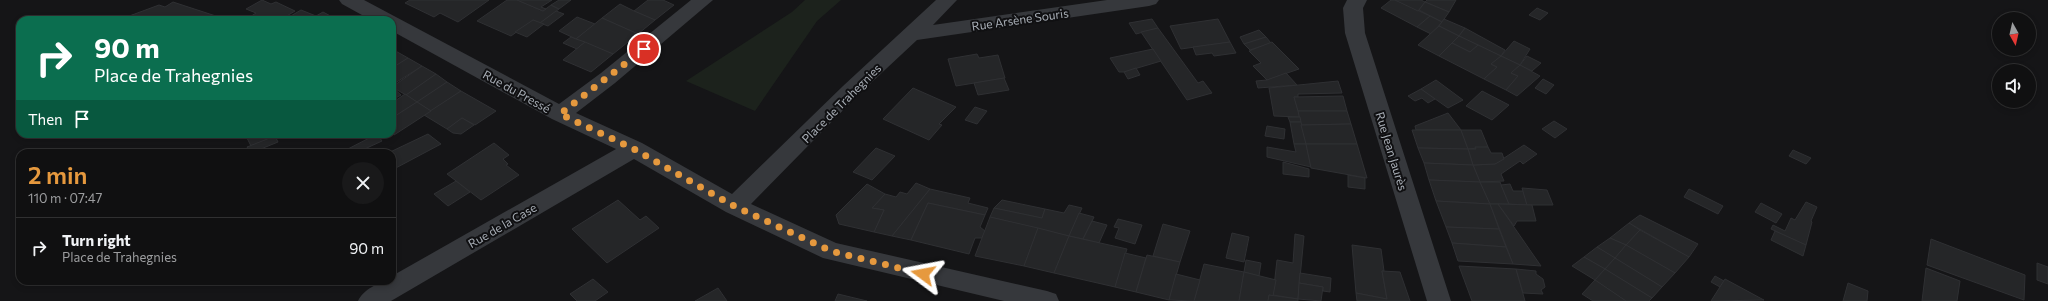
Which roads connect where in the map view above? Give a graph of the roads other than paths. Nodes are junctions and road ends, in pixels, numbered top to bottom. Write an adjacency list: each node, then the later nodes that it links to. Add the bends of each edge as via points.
1 (349, 0): 6 (street)
2 (703, 0): 9 (street)
3 (947, 0): 8 (street, Place de Trahegnies)
4 (1149, 0): 8 (street, Rue Arsène Souris)
5 (1357, 0): 14 (street, Rue Jean Jaurès, via 1353,8 1355,33)
6 (379, 16)
7 (396, 25): 9 (street, Rue du Pressé)
8 (914, 34): 11 (street, Place de Trahegnies, via 866,75)
9 (560, 114): 10 (street, Rue du Pressé)
10 (634, 149): 11 (street, Rue du Pressé); 12 (street, Rue de la Case)
11 (734, 206): 13 (street, Rue du Pressé, via 831,251)
12 (370, 301)
13 (1047, 301)
14 (1439, 301)

